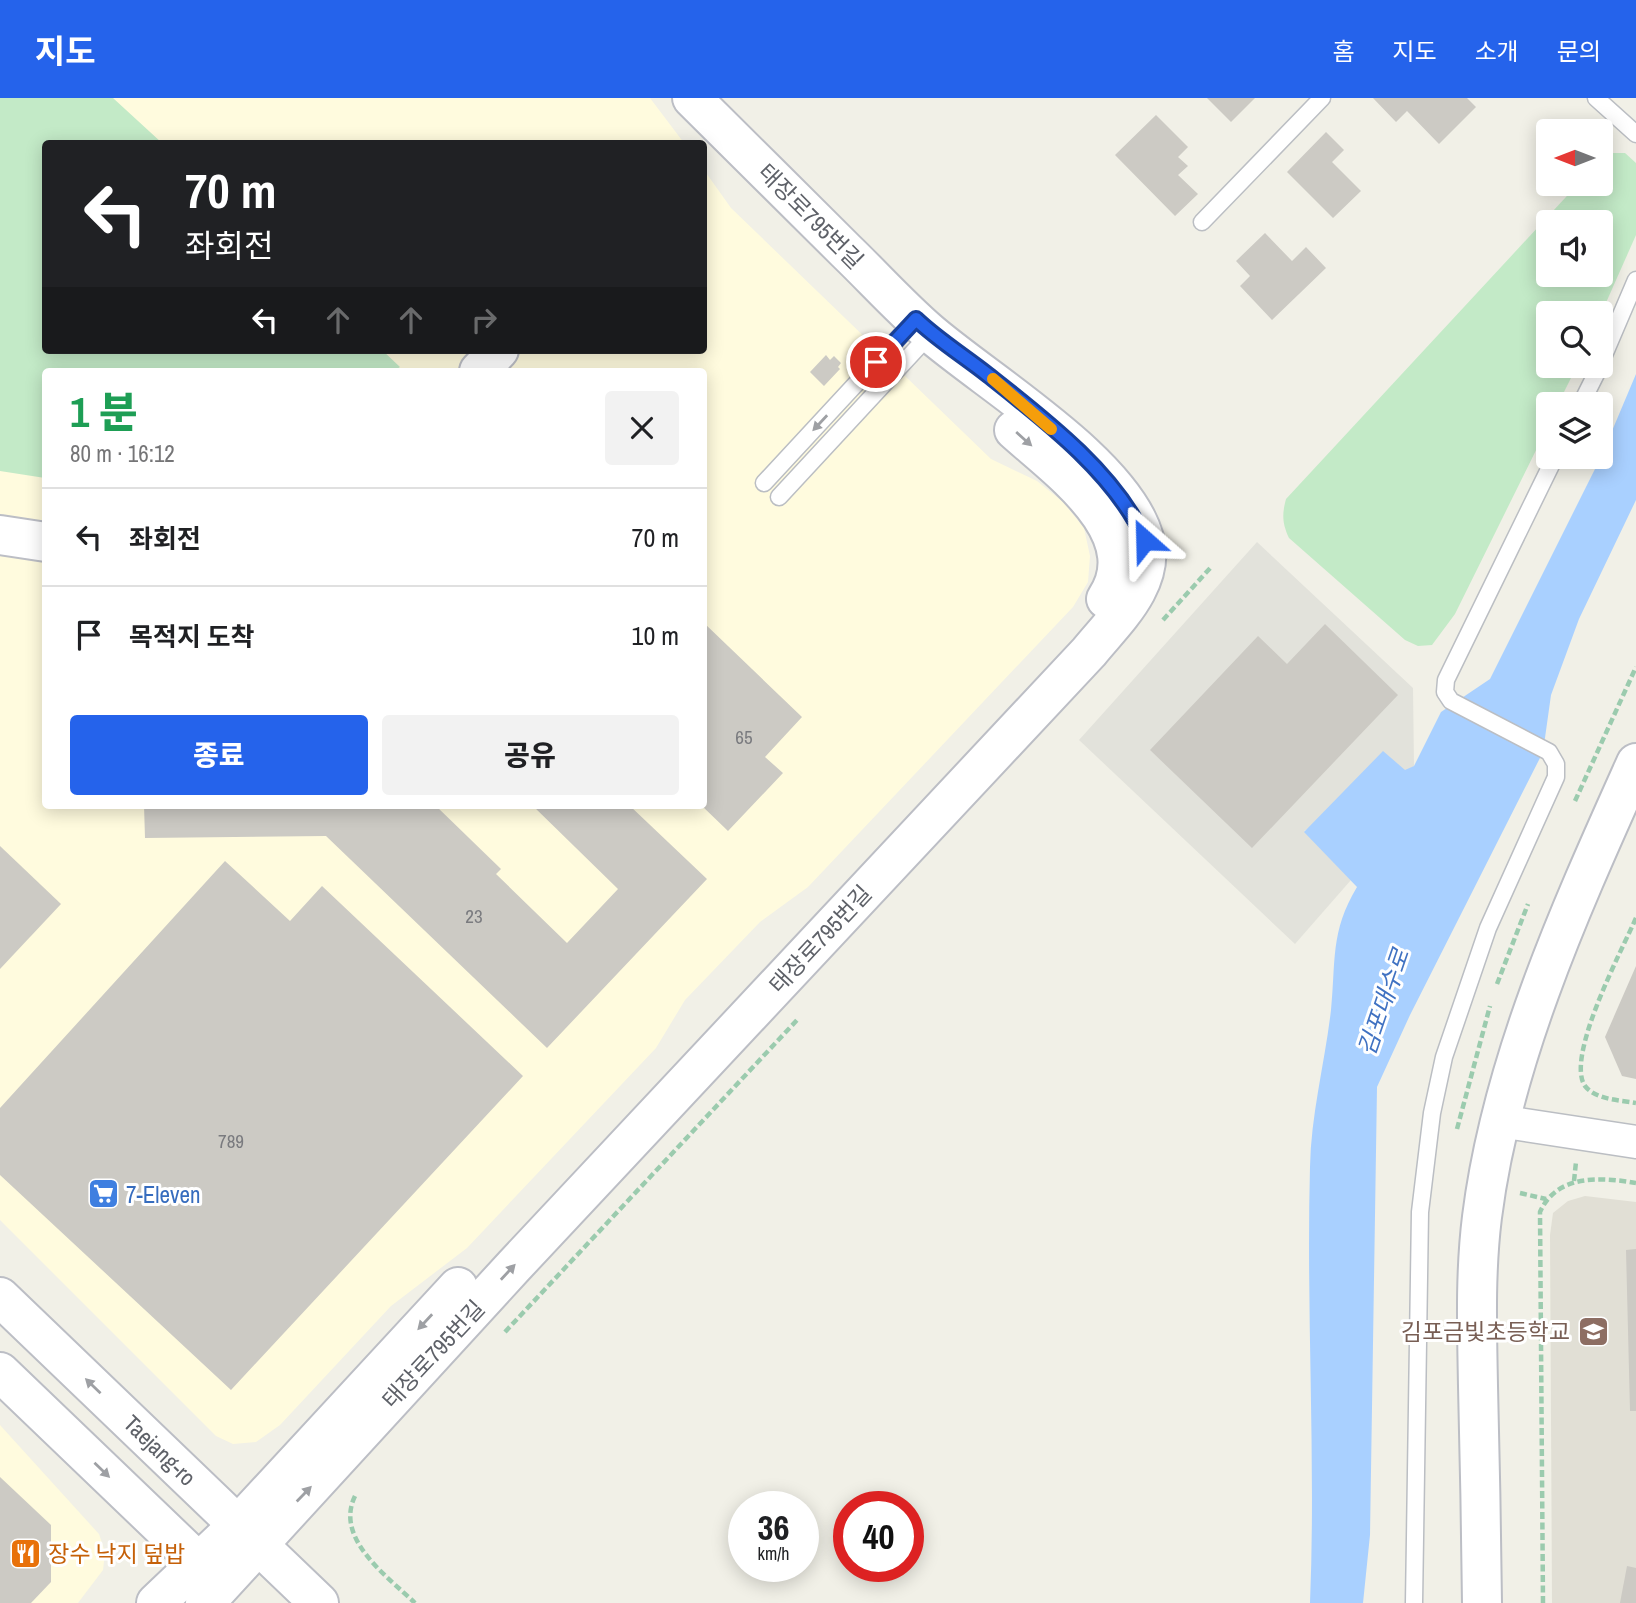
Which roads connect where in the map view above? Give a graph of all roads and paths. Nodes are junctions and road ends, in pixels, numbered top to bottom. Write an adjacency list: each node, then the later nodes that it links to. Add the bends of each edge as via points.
1 (1322, 98): 5 (lane)
2 (1596, 98): 4 (lane)
3 (702, 122): 7 (street, 태장로795번길)
4 (1636, 134)
5 (1202, 222)
6 (1636, 280): 8 (lane)
7 (923, 326): 12 (lane, one-way to 12); 13 (lane); 29 (street, 태장로795번길, via 974,394 1088,498 1118,549 1119,573 1108,596 1073,639 437,1310)
8 (1613, 335)
9 (495, 354): 10 (street)
10 (482, 368)
11 (1549, 469): 34 (lane, via 1446,680 1445,692 1451,701 1549,752 1556,764 1556,777 1488,928 1444,1057 1432,1113 1420,1212)
12 (764, 483)
13 (779, 498)
14 (0, 535): 15 (street)
15 (42, 541)
16 (1212, 566): 17 (path)
17 (1157, 627)
18 (1636, 763): 22 (street, via 1546,976)
19 (1636, 918): 21 (path, via 1579,1059 1580,1077 1587,1089 1599,1096)
20 (803, 1014): 26 (path)
21 (1636, 1102)
22 (1499, 1121): 23 (street); 35 (street, via 1479,1256)
23 (1636, 1142)
24 (1636, 1183): 36 (path, via 1574,1182 1558,1188 1541,1212)
25 (0, 1297): 29 (street, Taejang-ro, one-way to 25)
26 (498, 1340)
27 (0, 1372): 30 (street, one-way to 30)
28 (357, 1492): 33 (path, via 351,1515 360,1546)
29 (248, 1534): 30 (street, 태장로795번길); 32 (street, Taejang-ro)
30 (216, 1588): 31 (street, 태장로795번길)
31 (156, 1603)
32 (319, 1603)
33 (415, 1603)
34 (1414, 1603)
35 (1482, 1603)
36 (1543, 1603)

